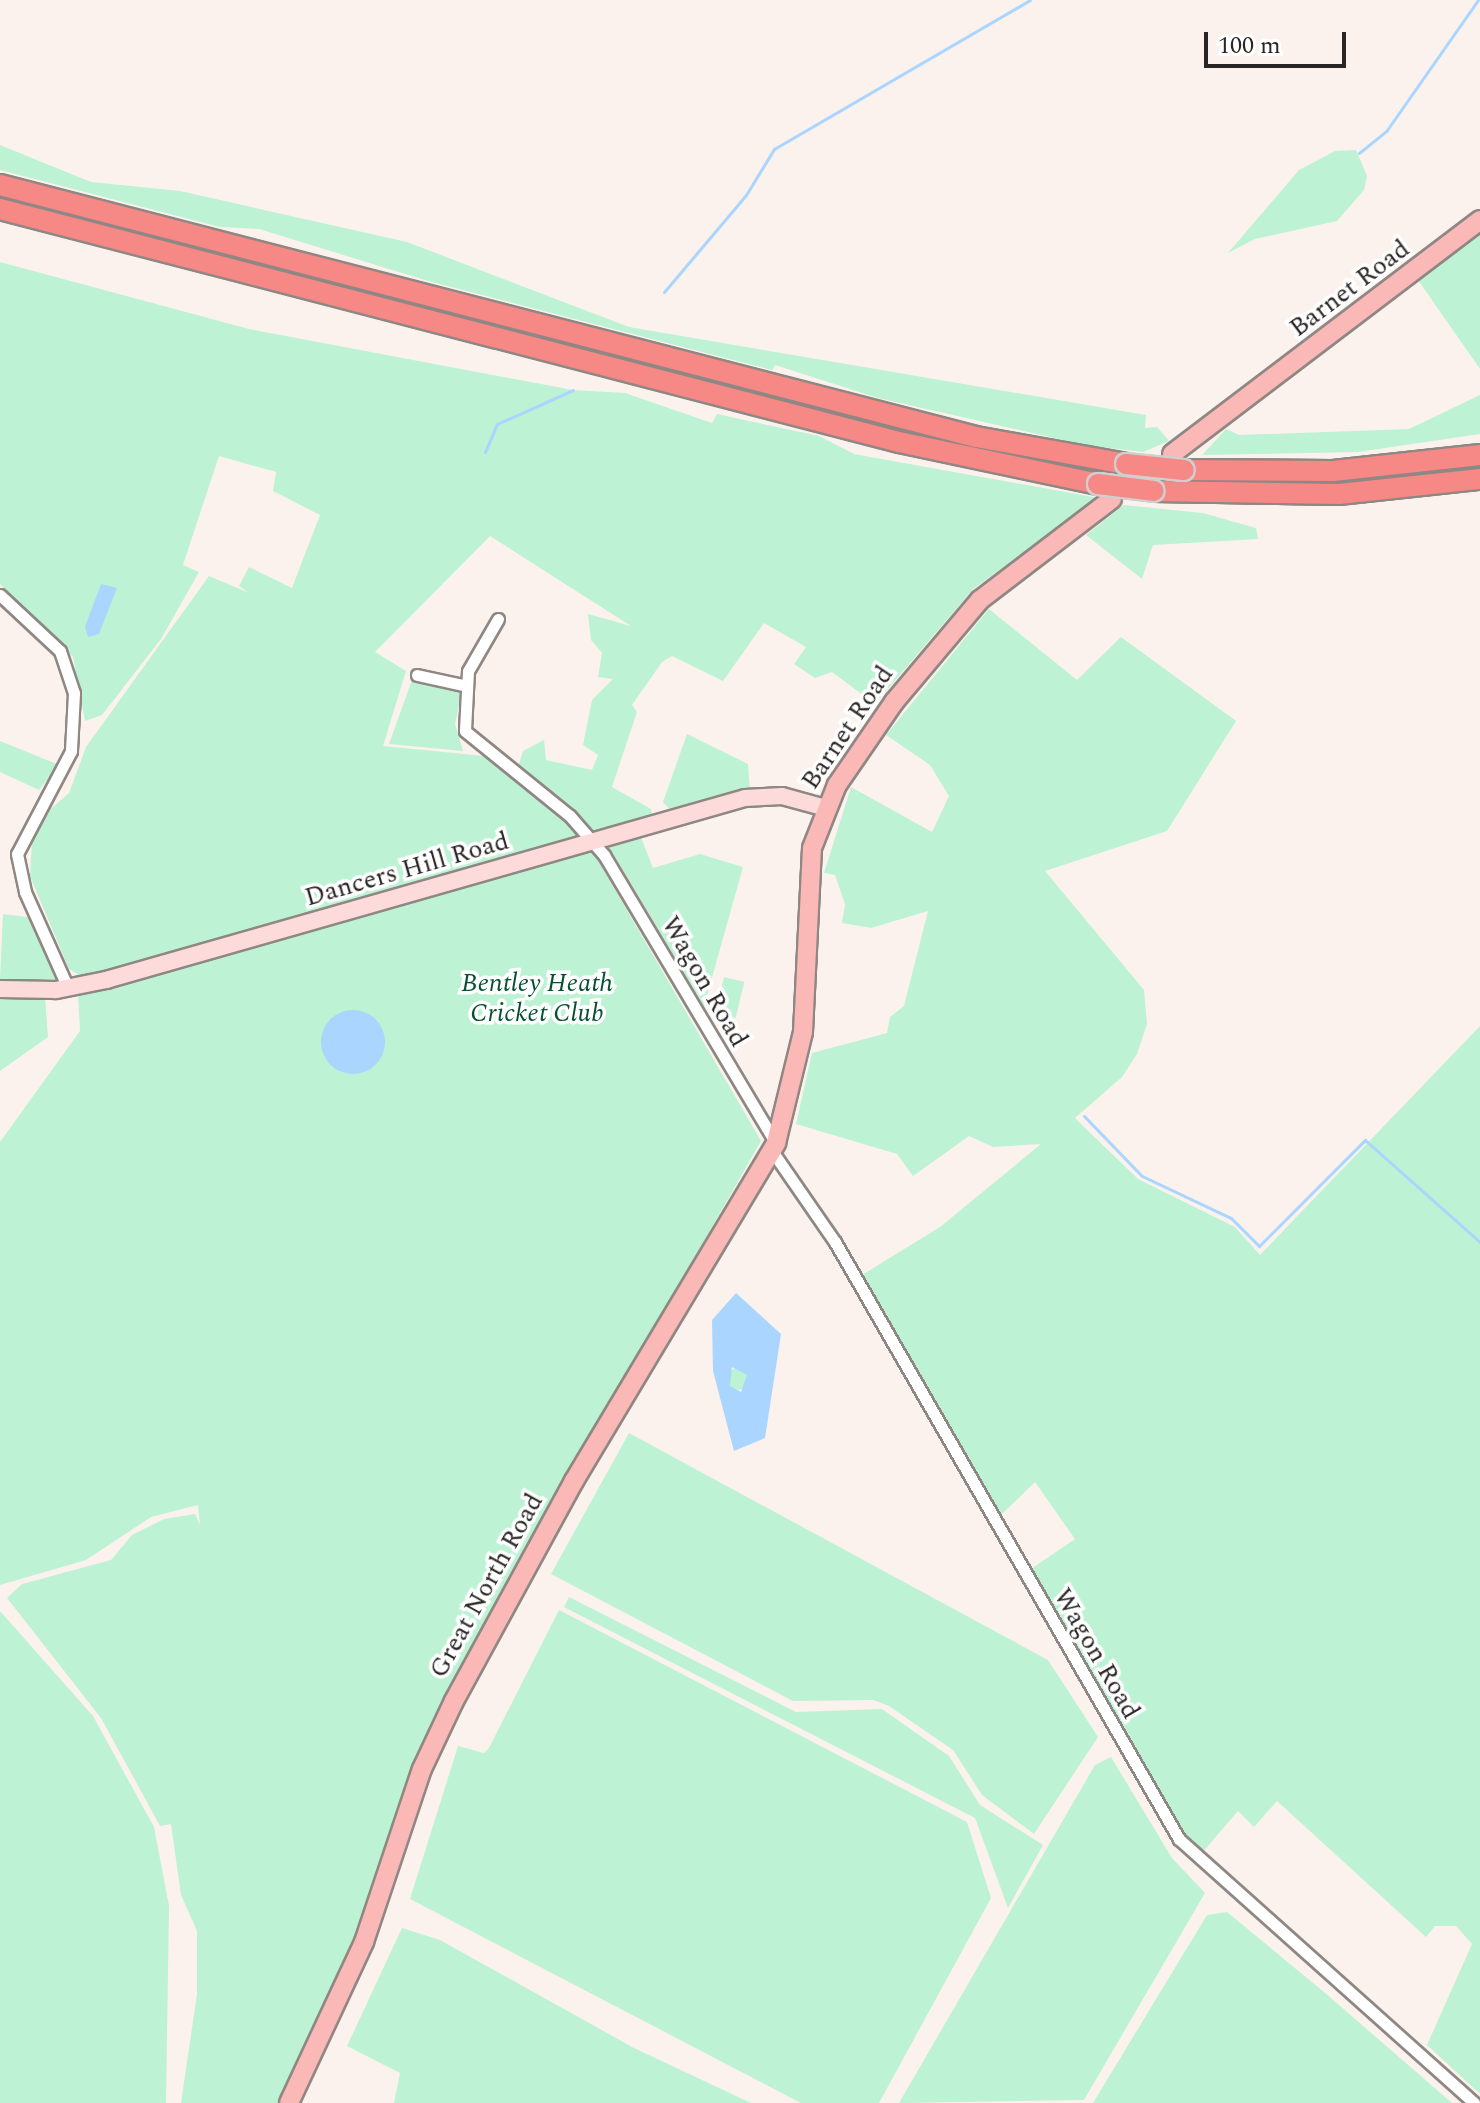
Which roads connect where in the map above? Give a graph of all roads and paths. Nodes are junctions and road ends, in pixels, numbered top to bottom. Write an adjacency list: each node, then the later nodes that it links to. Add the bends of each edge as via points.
1 (0, 185): 5 (highway, bridge, via 930,426 1126,464)
2 (0, 209): 6 (highway, bridge, via 899,442 1098,484 1154,491 1339,494)
3 (1480, 220): 5 (main road, Barnet Road)
4 (1480, 455): 5 (highway, via 1333,471)
5 (1178, 462)
6 (1480, 479)
7 (1112, 499): 12 (main road, Barnet Road, via 996,587 950,631 872,731)
8 (0, 595): 14 (street, via 60,651 74,693 71,751 17,854 25,892)
9 (498, 619): 11 (street)
10 (417, 675): 11 (street)
11 (467, 686): 13 (street, Wagon Road, via 463,726)
12 (826, 808): 13 (street, Dancers Hill Road, via 759,796); 16 (main road, Barnet Road, via 809,868 803,1032)
13 (594, 842): 14 (street, Dancers Hill Road); 17 (street, Wagon Road)
14 (68, 988): 15 (street, Dancers Hill Road)
15 (0, 989)
16 (785, 1119): 17 (main road, Great North Road)
17 (774, 1147): 18 (main road, Great North Road, via 582,1468 454,1701 422,1769 341,1998); 19 (street, Wagon Road, via 835,1242 1179,1839)
18 (289, 2103)
19 (1474, 2103)

